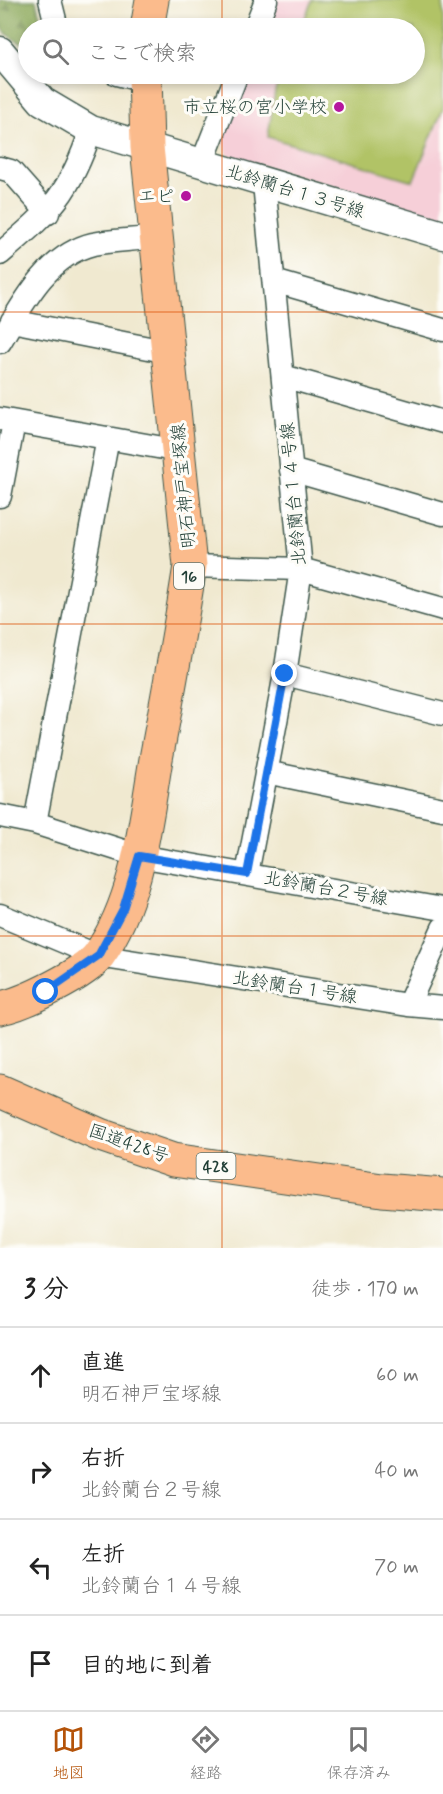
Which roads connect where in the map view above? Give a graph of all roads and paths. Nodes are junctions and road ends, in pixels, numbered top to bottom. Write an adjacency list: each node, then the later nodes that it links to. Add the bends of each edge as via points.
1 (50, 0): 4 (street)
2 (152, 0): 5 (main road)
3 (266, 0): 6 (street)
4 (54, 18)
5 (149, 18)
6 (259, 18)
7 (0, 51): 8 (street, 北鈴蘭台１３号線)
8 (18, 72)
9 (28, 84): 12 (street, 北鈴蘭台１３号線, via 42,101)
10 (137, 84): 13 (main road, 明石神戸宝塚線 / 16)
11 (233, 84): 14 (street)
12 (91, 130): 13 (street, 北鈴蘭台１３号線); 17 (street, via 79,165)
13 (147, 147): 14 (street, 北鈴蘭台１３号線); 19 (main road, 明石神戸宝塚線 / 16)
14 (202, 163): 16 (street, 北鈴蘭台１３号線)
15 (0, 168): 17 (street, via 11,171)
16 (264, 183): 18 (street, 北鈴蘭台１３号線); 21 (street, 北鈴蘭台１４号線)
17 (48, 213): 20 (street)
18 (443, 235)
19 (157, 237): 22 (street, via 91,245 59,260 30,292); 25 (main road, 明石神戸宝塚線 / 16)
20 (0, 254)
21 (274, 281): 23 (street); 26 (street, 北鈴蘭台１４号線)
22 (12, 321): 24 (street); 25 (street)
23 (443, 330)
24 (0, 342)
25 (169, 352): 30 (main road, 明石神戸宝塚線 / 16)
26 (283, 376): 28 (street); 31 (street, 北鈴蘭台１４号線)
27 (7, 421): 29 (street); 32 (street)
28 (443, 422)
29 (108, 438): 30 (street); 42 (street)
30 (180, 451): 34 (main road, 明石神戸宝塚線 / 16)
31 (291, 470): 33 (street); 35 (street, 北鈴蘭台１４号線)
32 (0, 496)
33 (443, 514)
34 (190, 566): 35 (street); 43 (main road, 明石神戸宝塚線 / 16)
35 (301, 569): 36 (street); 37 (street, 北鈴蘭台１４号線)
36 (443, 609)
37 (285, 674): 38 (street); 39 (street, 北鈴蘭台１４号線)
38 (443, 714)
39 (266, 772): 40 (street); 44 (street, 北鈴蘭台１４号線)
40 (443, 809)
41 (0, 816): 42 (street, 北鈴蘭台２号線)
42 (34, 823): 43 (street, 北鈴蘭台２号線)
43 (139, 856): 44 (street, 北鈴蘭台２号線); 48 (main road, 明石神戸宝塚線 / 16, via 123,909)
44 (247, 874): 45 (street, 北鈴蘭台２号線)
45 (443, 909)
46 (0, 915): 48 (street, 北鈴蘭台１号線)
47 (443, 928): 49 (street)
48 (98, 956): 49 (street, 北鈴蘭台１号線); 50 (main road, 明石神戸宝塚線 / 16, via 46,992)
49 (408, 1005): 51 (street, 北鈴蘭台１号線)
50 (0, 1008)
51 (443, 1008)
52 (0, 1091): 53 (main road, 国道428号 / 428, via 109,1138 174,1160)
53 (443, 1195)

